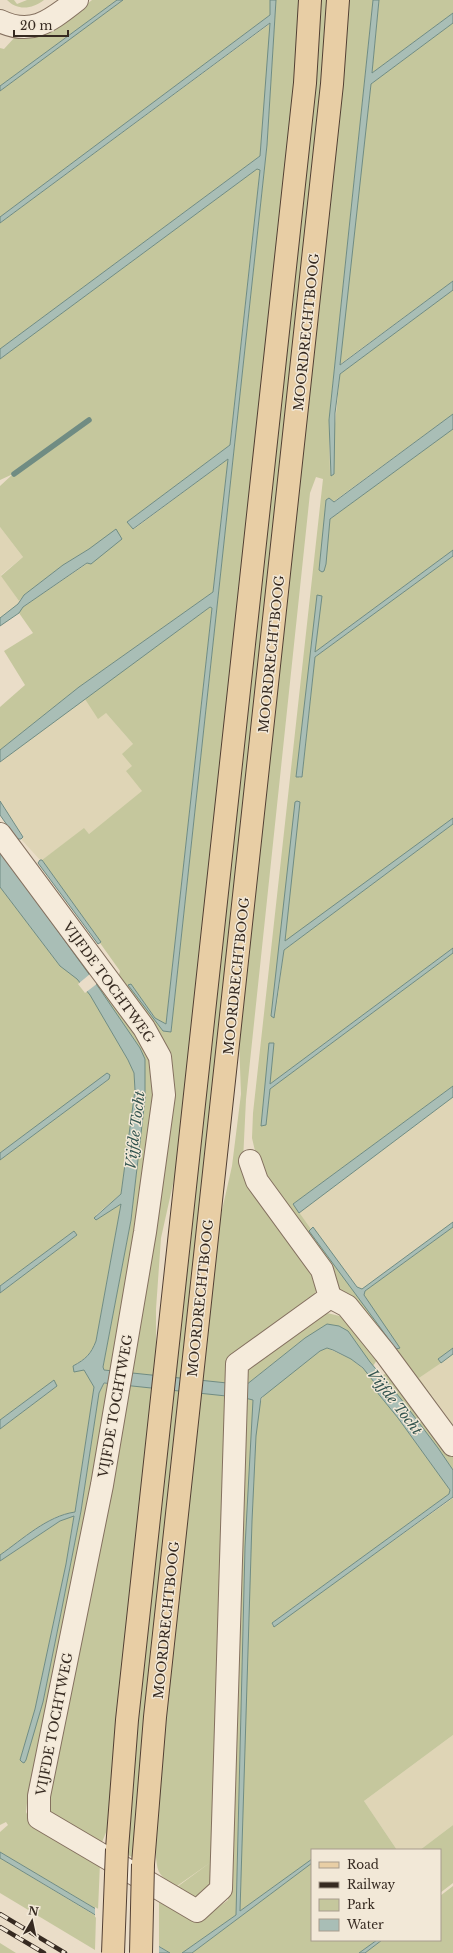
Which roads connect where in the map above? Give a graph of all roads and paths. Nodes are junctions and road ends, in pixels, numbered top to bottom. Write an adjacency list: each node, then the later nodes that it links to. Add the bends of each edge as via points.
1 (77, 0): 4 (street, via 45,23 34,27 21,28)
2 (310, 0): 9 (main road, MOORDRECHTBOOG, bridge, via 304,91 128,1712 117,1849)
3 (338, 0): 10 (main road, MOORDRECHTBOOG, bridge, via 324,161 158,1694 143,1864)
4 (0, 22)
5 (0, 834): 7 (street, VIJFDE TOCHTWEG, via 144,1028 160,1057 163,1089 145,1232 114,1416 39,1796 39,1818 197,1911 221,1889 237,1364)
6 (250, 1161): 7 (street, via 256,1181 322,1270)
7 (330, 1296): 8 (street, via 347,1306)
8 (453, 1446)
9 (113, 1953)
10 (141, 1953)

